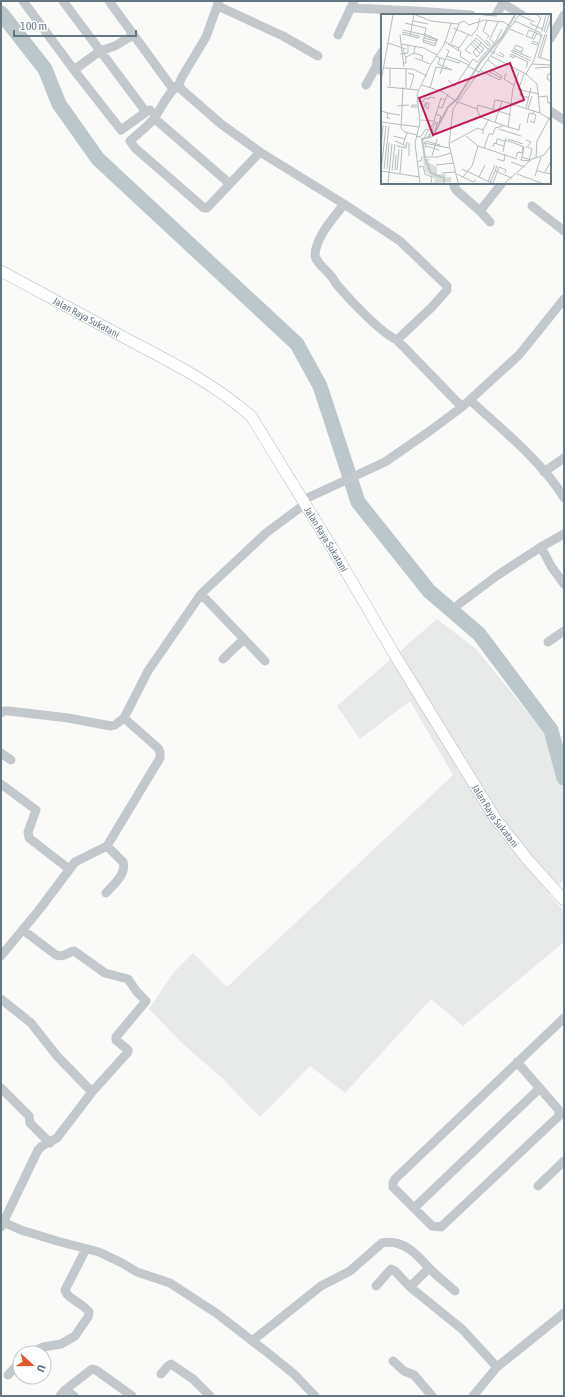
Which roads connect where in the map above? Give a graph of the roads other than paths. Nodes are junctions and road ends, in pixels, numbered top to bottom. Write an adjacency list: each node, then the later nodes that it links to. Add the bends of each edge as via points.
1 (23, 1): 19 (street)
2 (63, 1): 15 (street)
3 (109, 1): 12 (street)
4 (503, 2): 9 (street); 10 (street)
5 (218, 4): 17 (street); 21 (street, via 206,37)
6 (353, 4): 7 (street); 13 (street)
7 (416, 6): 8 (street)
8 (465, 14)
9 (497, 14)
10 (521, 14)
11 (564, 15): 14 (street)
12 (133, 35): 15 (street, via 115,46); 21 (street)
13 (338, 35)
14 (551, 37)
15 (100, 51): 19 (street); 23 (street)
16 (381, 54): 18 (street, via 377,60)
17 (318, 56)
18 (379, 69): 20 (street)
19 (74, 70): 27 (street)
20 (366, 85)
21 (176, 87): 22 (street); 29 (street)
22 (161, 106): 23 (street); 25 (street)
23 (146, 112): 27 (street)
24 (551, 112): 26 (street)
25 (154, 118): 28 (street); 30 (street)
26 (564, 120)
27 (121, 130): 28 (street)
28 (130, 141): 30 (street, via 134,148 204,208 208,208)
29 (260, 152): 30 (street); 33 (street)
30 (230, 183)
31 (456, 184): 35 (street, via 454,188)
32 (501, 184): 35 (street)
33 (344, 204): 40 (street, via 322,234 315,255 316,260 337,286 374,323); 40 (street, via 400,241 448,288 432,308)
34 (532, 206): 37 (street)
35 (480, 211): 36 (street)
36 (490, 222)
37 (564, 231)
38 (1, 271): 46 (main road, Jalan Raya Sukatani, via 173,363 235,402 250,416)
39 (564, 298): 41 (street, via 519,355)
40 (397, 340): 42 (street)
41 (470, 400): 42 (street); 44 (street)
42 (462, 407): 46 (street, via 385,462)
43 (564, 458): 44 (street)
44 (544, 472): 45 (street)
45 (564, 498)
46 (304, 502): 50 (street, via 266,533); 65 (main road, Jalan Raya Sukatani, via 495,818)
47 (564, 534): 48 (street)
48 (541, 547): 49 (street); 51 (street)
49 (564, 584)
50 (201, 594): 53 (street); 58 (street, via 148,671)
51 (458, 604)
52 (564, 631): 54 (street)
53 (244, 639): 55 (street); 56 (street)
54 (548, 642)
55 (223, 659)
56 (265, 661)
57 (1, 714): 58 (street, via 9,711 111,726)
58 (124, 718): 62 (street, via 158,748 160,758)
59 (2, 754): 60 (street)
60 (11, 760)
61 (1, 784): 63 (street, via 36,810 28,832 29,838)
62 (107, 846): 63 (street, via 75,862); 64 (street, via 124,866 119,879)
63 (69, 869): 66 (street)
64 (106, 893)
65 (564, 900)
66 (23, 930): 67 (street); 73 (street, via 56,955 65,956 74,951 105,973 127,978 146,1001 116,1037 128,1052)
67 (1, 956)
68 (1, 999): 73 (street, via 31,1023 57,1056)
69 (564, 1018): 70 (street)
70 (517, 1062): 72 (street); 78 (street, via 394,1179 393,1187)
71 (1, 1088): 75 (street, via 29,1116 30,1123)
72 (540, 1088): 74 (street, via 558,1109); 78 (street)
73 (92, 1092): 75 (street, via 57,1138)
74 (562, 1118): 78 (street, via 441,1228 432,1226)
75 (50, 1143): 79 (street, via 38,1150)
76 (564, 1161): 77 (street)
77 (538, 1186)
78 (414, 1208)
79 (2, 1224): 80 (street)
80 (86, 1249): 86 (street, via 99,1252 138,1272 170,1283); 87 (street, via 65,1290 86,1308 89,1312 88,1317 75,1336 61,1344)
81 (429, 1268): 83 (street); 84 (street); 86 (street, via 413,1250 382,1243 350,1271 321,1286)
82 (376, 1286): 83 (street, via 392,1269)
83 (410, 1287): 89 (street, via 462,1329)
84 (455, 1291)
85 (564, 1313): 89 (street)
86 (252, 1340): 97 (street, via 294,1374)
87 (52, 1345)
88 (393, 1361): 98 (street, via 404,1371 414,1375)
89 (497, 1367): 99 (street)
90 (12, 1371): 92 (street)
91 (161, 1374): 96 (street, via 171,1364 193,1379)
92 (8, 1375)
93 (62, 1393): 94 (street); 95 (street, via 92,1369)
94 (74, 1396)
95 (132, 1396)
96 (210, 1396)
97 (315, 1396)
98 (432, 1396)
99 (473, 1396)

